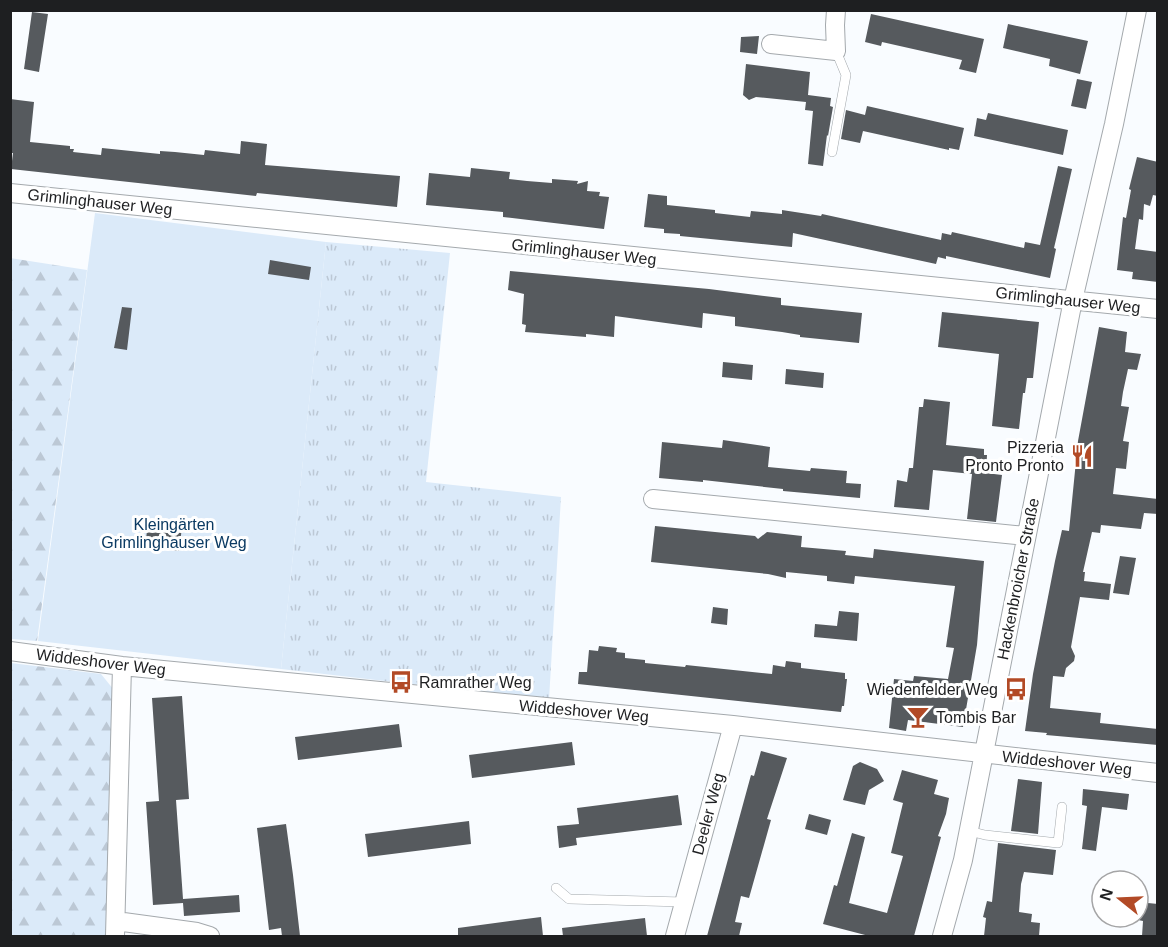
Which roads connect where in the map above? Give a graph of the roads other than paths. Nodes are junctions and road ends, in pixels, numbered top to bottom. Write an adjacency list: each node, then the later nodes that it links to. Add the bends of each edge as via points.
1 (836, 10): 4 (street)
2 (1137, 10): 7 (street, Hackenbroicher Straße)
3 (771, 44): 4 (street)
4 (836, 51): 5 (lane, via 846,75)
5 (832, 152)
6 (10, 193): 7 (street, Grimlinghauser Weg)
7 (1072, 300): 8 (street, Grimlinghauser Weg); 10 (street, Hackenbroicher Straße)
8 (1158, 309)
9 (653, 499): 10 (street)
10 (1026, 536): 14 (street, Hackenbroicher Straße)
11 (10, 651): 12 (street, Widdeshover Weg)
12 (122, 666): 13 (street, Widdeshover Weg); 20 (street)
13 (733, 725): 14 (street, Widdeshover Weg); 19 (street, Deeler Weg)
14 (985, 753): 15 (street, Widdeshover Weg); 17 (street, Hackenbroicher Straße)
15 (1158, 773)
16 (1062, 807): 17 (lane, via 1058,843)
17 (969, 831): 23 (street, Hackenbroicher Straße)
18 (556, 888): 19 (lane, via 569,899)
19 (684, 902): 22 (street, Deeler Weg)
20 (115, 929): 21 (street, via 197,932)
21 (210, 936)
22 (675, 936)
23 (942, 936)

